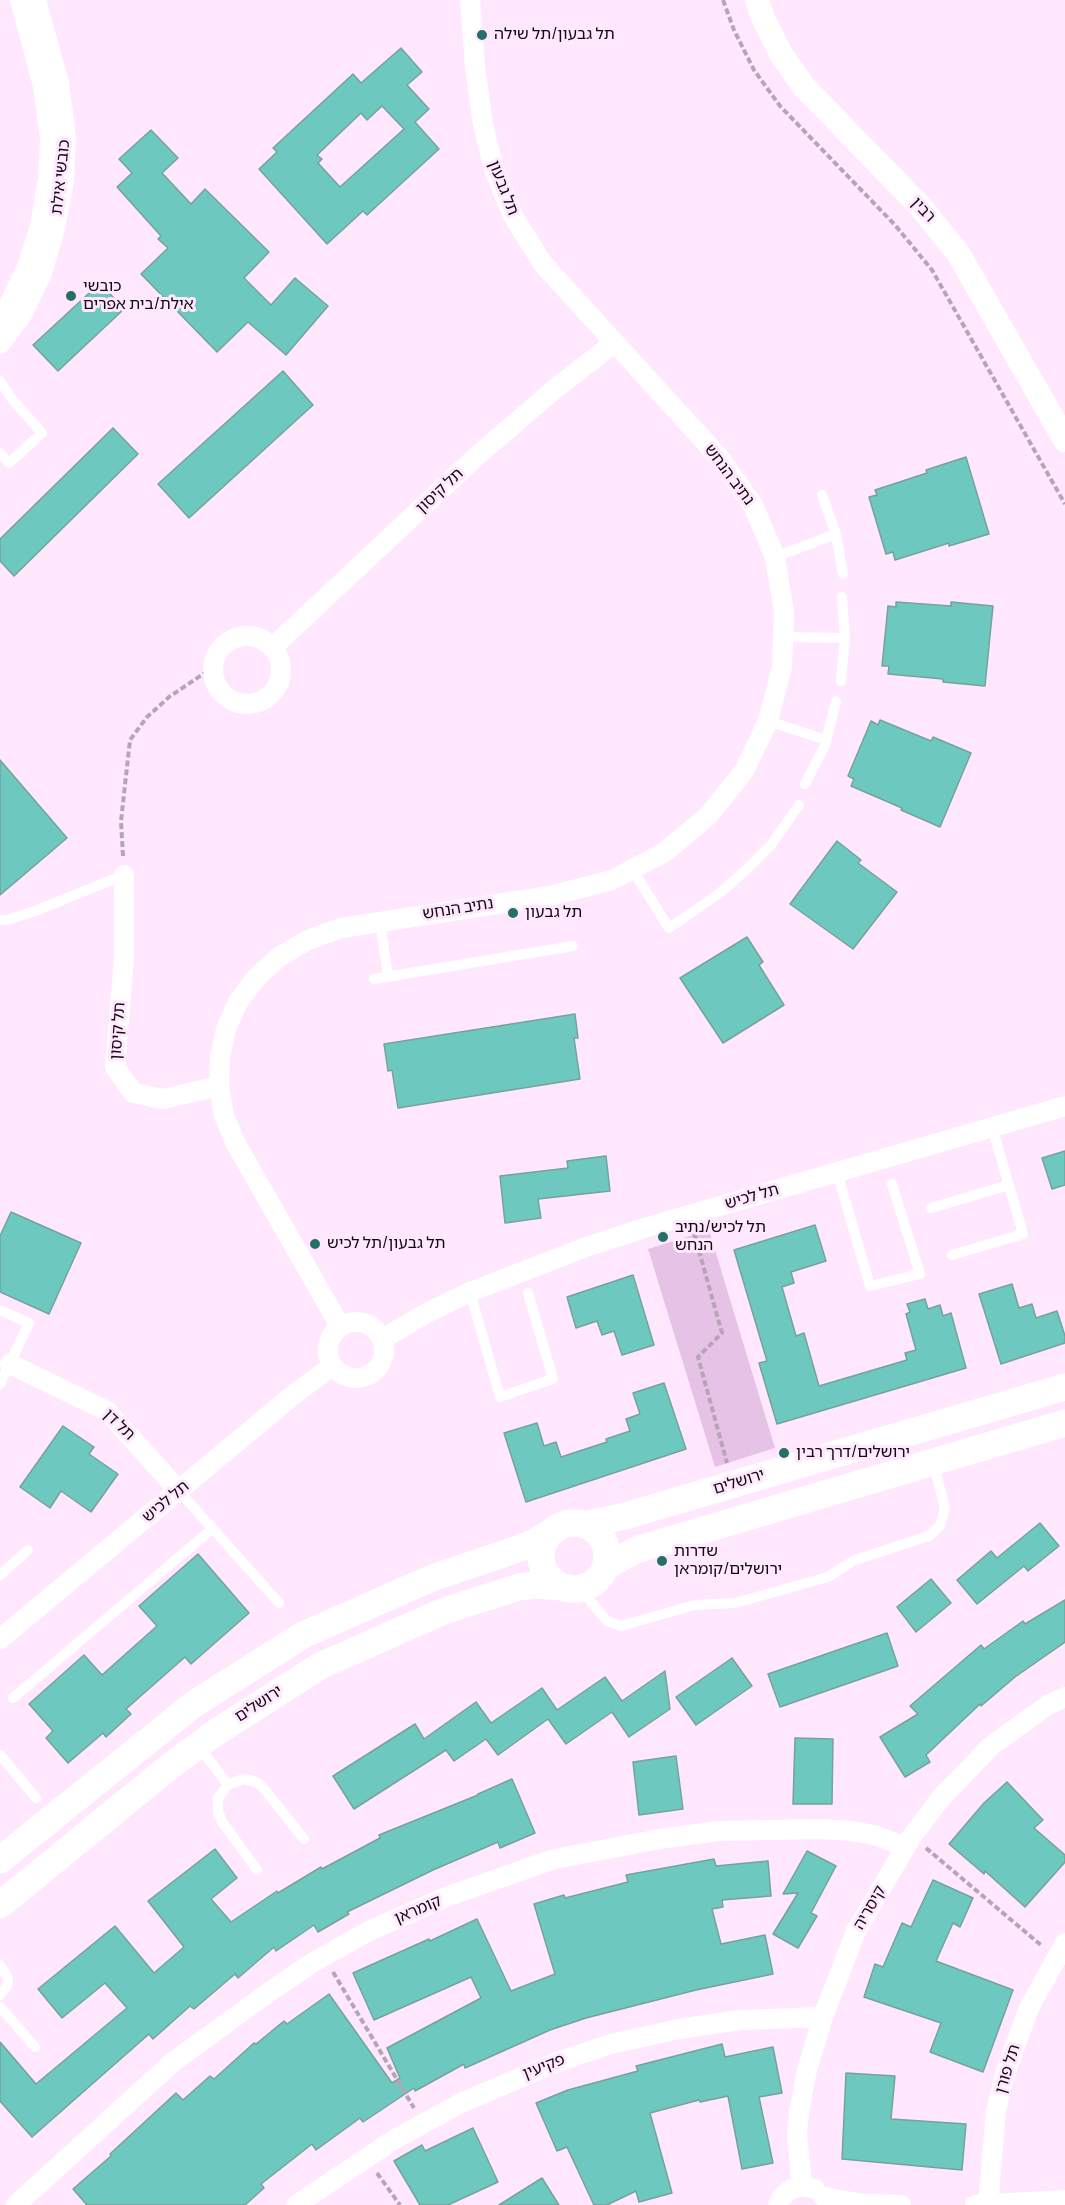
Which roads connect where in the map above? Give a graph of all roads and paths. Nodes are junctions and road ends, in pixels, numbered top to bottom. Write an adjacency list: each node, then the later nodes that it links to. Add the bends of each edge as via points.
1 (20, 0): 6 (street, כובשי אילת, via 43,86 50,138 48,179 40,226 27,267)
2 (36, 0): 7 (street, כובשי אילת, via 59,82 66,137 64,181 56,230 42,273 22,315)
3 (470, 0): 8 (street, תל גבעון, via 480,105 502,193 543,264)
4 (723, 0): 13 (path, via 754,70 780,106 895,225 932,270)
5 (757, 0): 10 (street, רבין, via 781,54 804,87 918,204 958,253)
6 (0, 317)
7 (0, 344)
8 (614, 344): 15 (street, נתיב הנחש, via 719,457 753,505); 20 (street, תל קיסון, via 555,388 478,455)
9 (0, 381): 11 (lane, via 42,434 9,463)
10 (1065, 440)
11 (0, 453)
12 (822, 495): 14 (lane)
13 (1065, 504)
14 (836, 534): 15 (lane); 16 (lane)
15 (775, 557): 18 (street, נתיב הנחש, via 784,612)
16 (843, 574)
17 (842, 597): 19 (lane)
18 (783, 637): 19 (lane); 24 (street, נתיב הנחש, via 782,667)
19 (845, 638): 22 (lane)
20 (273, 647): 21 (street, via 249,635 236,637 224,645); 21 (street, via 280,659 279,685 258,703 232,702 214,682)
21 (212, 668): 29 (path, via 169,697 130,740 121,821)
22 (841, 681)
23 (836, 701): 25 (lane)
24 (768, 721): 25 (lane); 28 (street, נתיב הנחש, via 744,771 709,815 665,852)
25 (826, 740): 26 (lane)
26 (805, 784)
27 (800, 805): 28 (lane, via 747,870 669,928)
28 (632, 869): 31 (street, נתיב הנחש, via 612,880 550,896)
29 (124, 875): 30 (lane, via 34,911); 35 (street, תל קיסון, via 124,958 115,1067 133,1093 163,1100)
30 (0, 920)
31 (380, 921): 33 (lane); 35 (street, נתיב הנחש, via 341,928 308,940 279,957 256,978 238,1002 226,1029)
32 (573, 946): 33 (lane)
33 (388, 976): 34 (lane)
34 (374, 979)
35 (219, 1086): 47 (street, נתיב הנחש, via 224,1116 236,1144)
36 (1065, 1106): 37 (street, תל לכיש)
37 (992, 1127): 38 (street, תל לכיש); 40 (lane)
38 (837, 1172): 39 (lane, via 870,1286 920,1274); 42 (street, תל לכיש)
39 (892, 1184)
40 (1009, 1185): 41 (lane); 43 (lane, via 1023,1234)
41 (931, 1208)
42 (689, 1215): 44 (street, תל לכיש, via 560,1256); 55 (path, via 722,1333 698,1358)
43 (952, 1255)
44 (470, 1292): 45 (lane, via 500,1397 553,1379); 48 (street, תל לכיש)
45 (528, 1293)
46 (0, 1310): 49 (lane, via 29,1323)
47 (340, 1326): 48 (street, via 366,1324); 50 (street, via 328,1345)
48 (382, 1339): 50 (street, via 384,1356 371,1374 350,1378)
49 (10, 1364): 51 (lane); 56 (street, תל דן, via 107,1411)
50 (332, 1366): 56 (street, תל לכיש)
51 (0, 1384)
52 (1065, 1387): 55 (main road, ירושלים)
53 (1065, 1423): 54 (main road)
54 (933, 1462): 61 (main road, via 636,1550); 63 (lane, via 945,1508 939,1526 929,1536 855,1560 828,1577 735,1603 695,1605 621,1626 607,1622)
55 (733, 1484): 57 (main road, ירושלים)
56 (179, 1491): 58 (lane); 65 (street, תל לכיש)
57 (584, 1525): 59 (main road, via 563,1526); 61 (main road, via 602,1539 607,1556)
58 (212, 1529): 64 (lane); 67 (lane)
59 (553, 1532): 63 (main road, via 542,1551 542,1563 552,1580); 74 (main road, via 512,1551 432,1578 303,1635 194,1704)
60 (28, 1550): 62 (lane)
61 (605, 1567): 63 (main road, via 591,1585)
62 (0, 1575)
63 (571, 1588): 68 (main road, ירושלים, via 519,1587 444,1611 320,1666)
64 (279, 1604)
65 (0, 1639)
66 (1065, 1697): 73 (street, קיסריה, via 991,1746 941,1798)
67 (13, 1698)
68 (198, 1745): 70 (lane); 76 (main road, ירושלים)
69 (0, 1755): 71 (lane)
70 (228, 1785): 72 (lane, via 243,1779 261,1785); 75 (lane, via 218,1798 218,1812)
71 (36, 1798)
72 (304, 1839)
73 (909, 1841): 77 (path); 78 (street, קומראן, via 852,1831 764,1828 706,1832 586,1852 446,1898 369,1931); 82 (street, קיסריה, via 856,1931)
74 (0, 1860)
75 (257, 1870)
76 (0, 1905)
77 (1060, 1951): 95 (street, תל פורן, via 1029,2008 1005,2074 996,2111)
78 (324, 1956): 84 (path); 90 (street, קומראן, via 173,2062)
79 (0, 1965): 80 (lane, via 8,1978)
80 (0, 1995)
81 (0, 2007): 83 (lane)
82 (823, 2017): 84 (street, פקיעין, via 740,2020 611,2044 510,2080); 86 (street, קיסריה, via 799,2112)
83 (35, 2047)
84 (423, 2124): 85 (street, פקיעין)
85 (367, 2157): 91 (street, פקיעין); 92 (path)
86 (802, 2186): 88 (street, via 814,2189); 89 (street, via 787,2191)
87 (1065, 2200): 95 (street)
88 (826, 2201): 93 (street)
89 (777, 2204)
90 (16, 2205)
91 (296, 2205)
92 (400, 2205)
93 (901, 2205)
94 (975, 2205): 95 (street)
95 (988, 2205)

